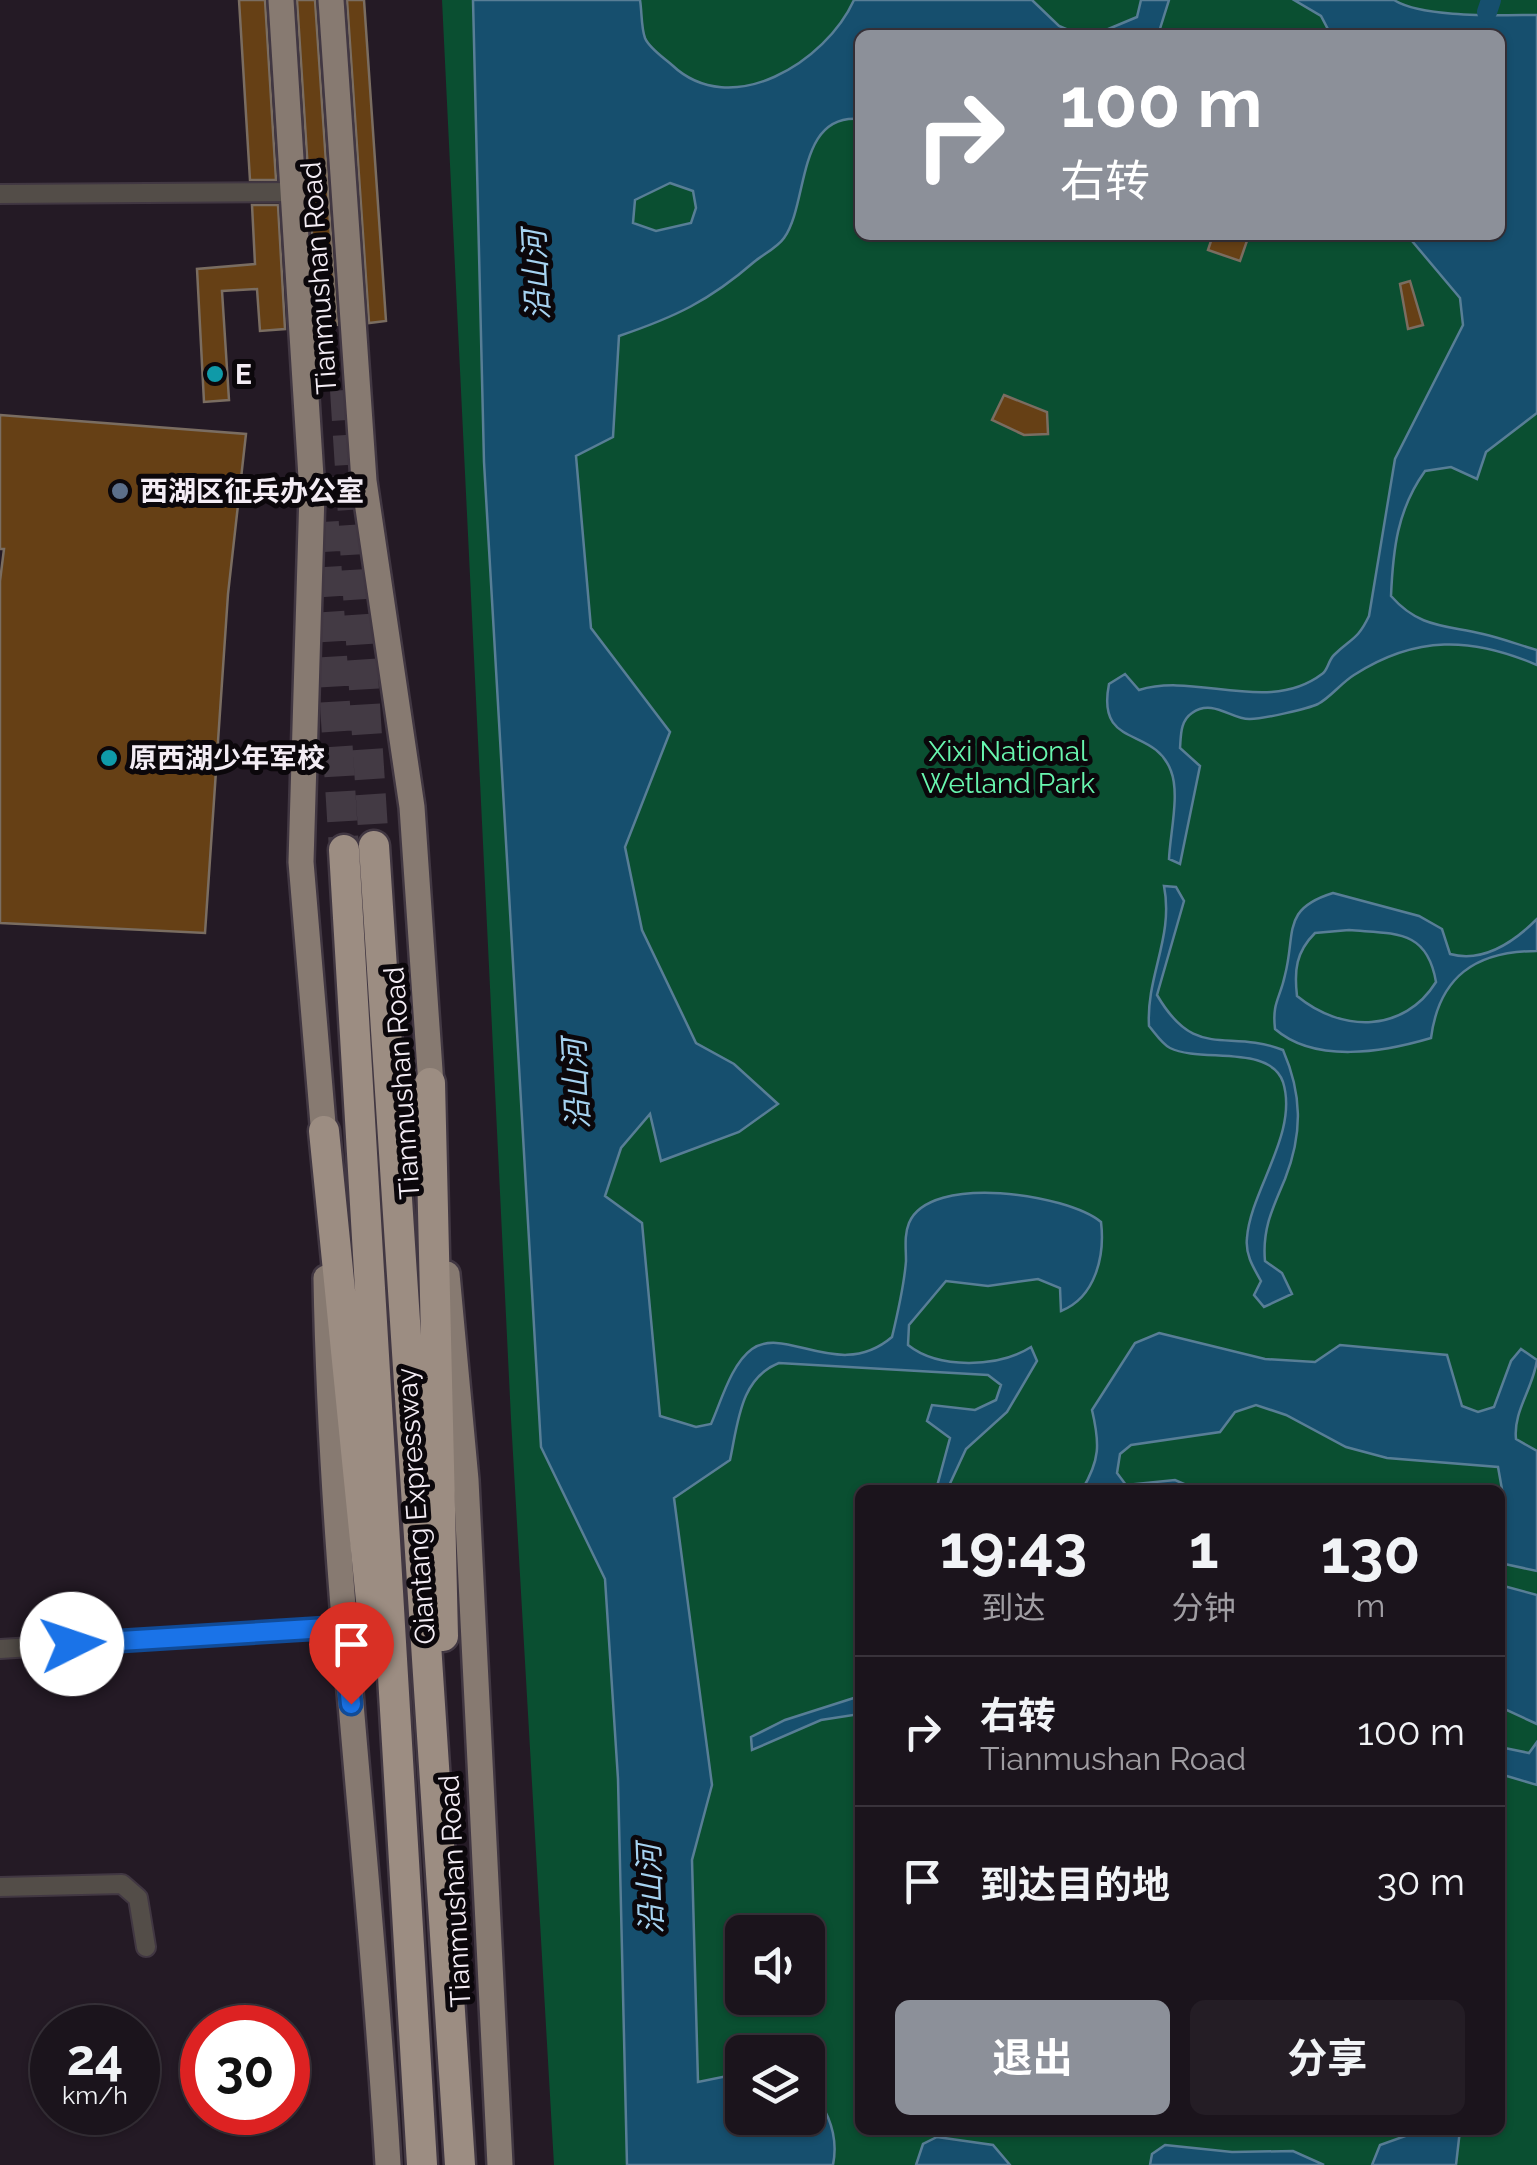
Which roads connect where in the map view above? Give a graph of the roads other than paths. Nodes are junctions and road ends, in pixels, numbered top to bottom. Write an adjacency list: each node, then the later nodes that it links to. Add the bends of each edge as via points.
1 (281, 0): 3 (main road, Tianmushan Road)
2 (330, 0): 5 (main road, Tianmushan Road, via 364,481 412,806)
3 (292, 192): 4 (street); 6 (main road, Tianmushan Road, via 312,493 301,862)
4 (0, 194)
5 (430, 1084): 9 (highway, via 433,1343 443,1483); 16 (main road, Tianmushan Road, via 466,1480)
6 (324, 1131): 7 (main road, Tianmushan Road, via 332,1475); 10 (highway, via 357,1492)
7 (343, 1627): 8 (street); 13 (main road, Tianmushan Road)
8 (0, 1648)
9 (442, 1864): 10 (highway, Qiantang Expressway, via 359,848); 15 (highway, Qiantang Expressway)
10 (406, 1871): 14 (highway, Qiantang Expressway)
11 (0, 1887): 12 (street, via 122,1884 138,1898)
12 (146, 1947)
13 (388, 2165)
14 (422, 2165)
15 (460, 2165)
16 (500, 2165)

